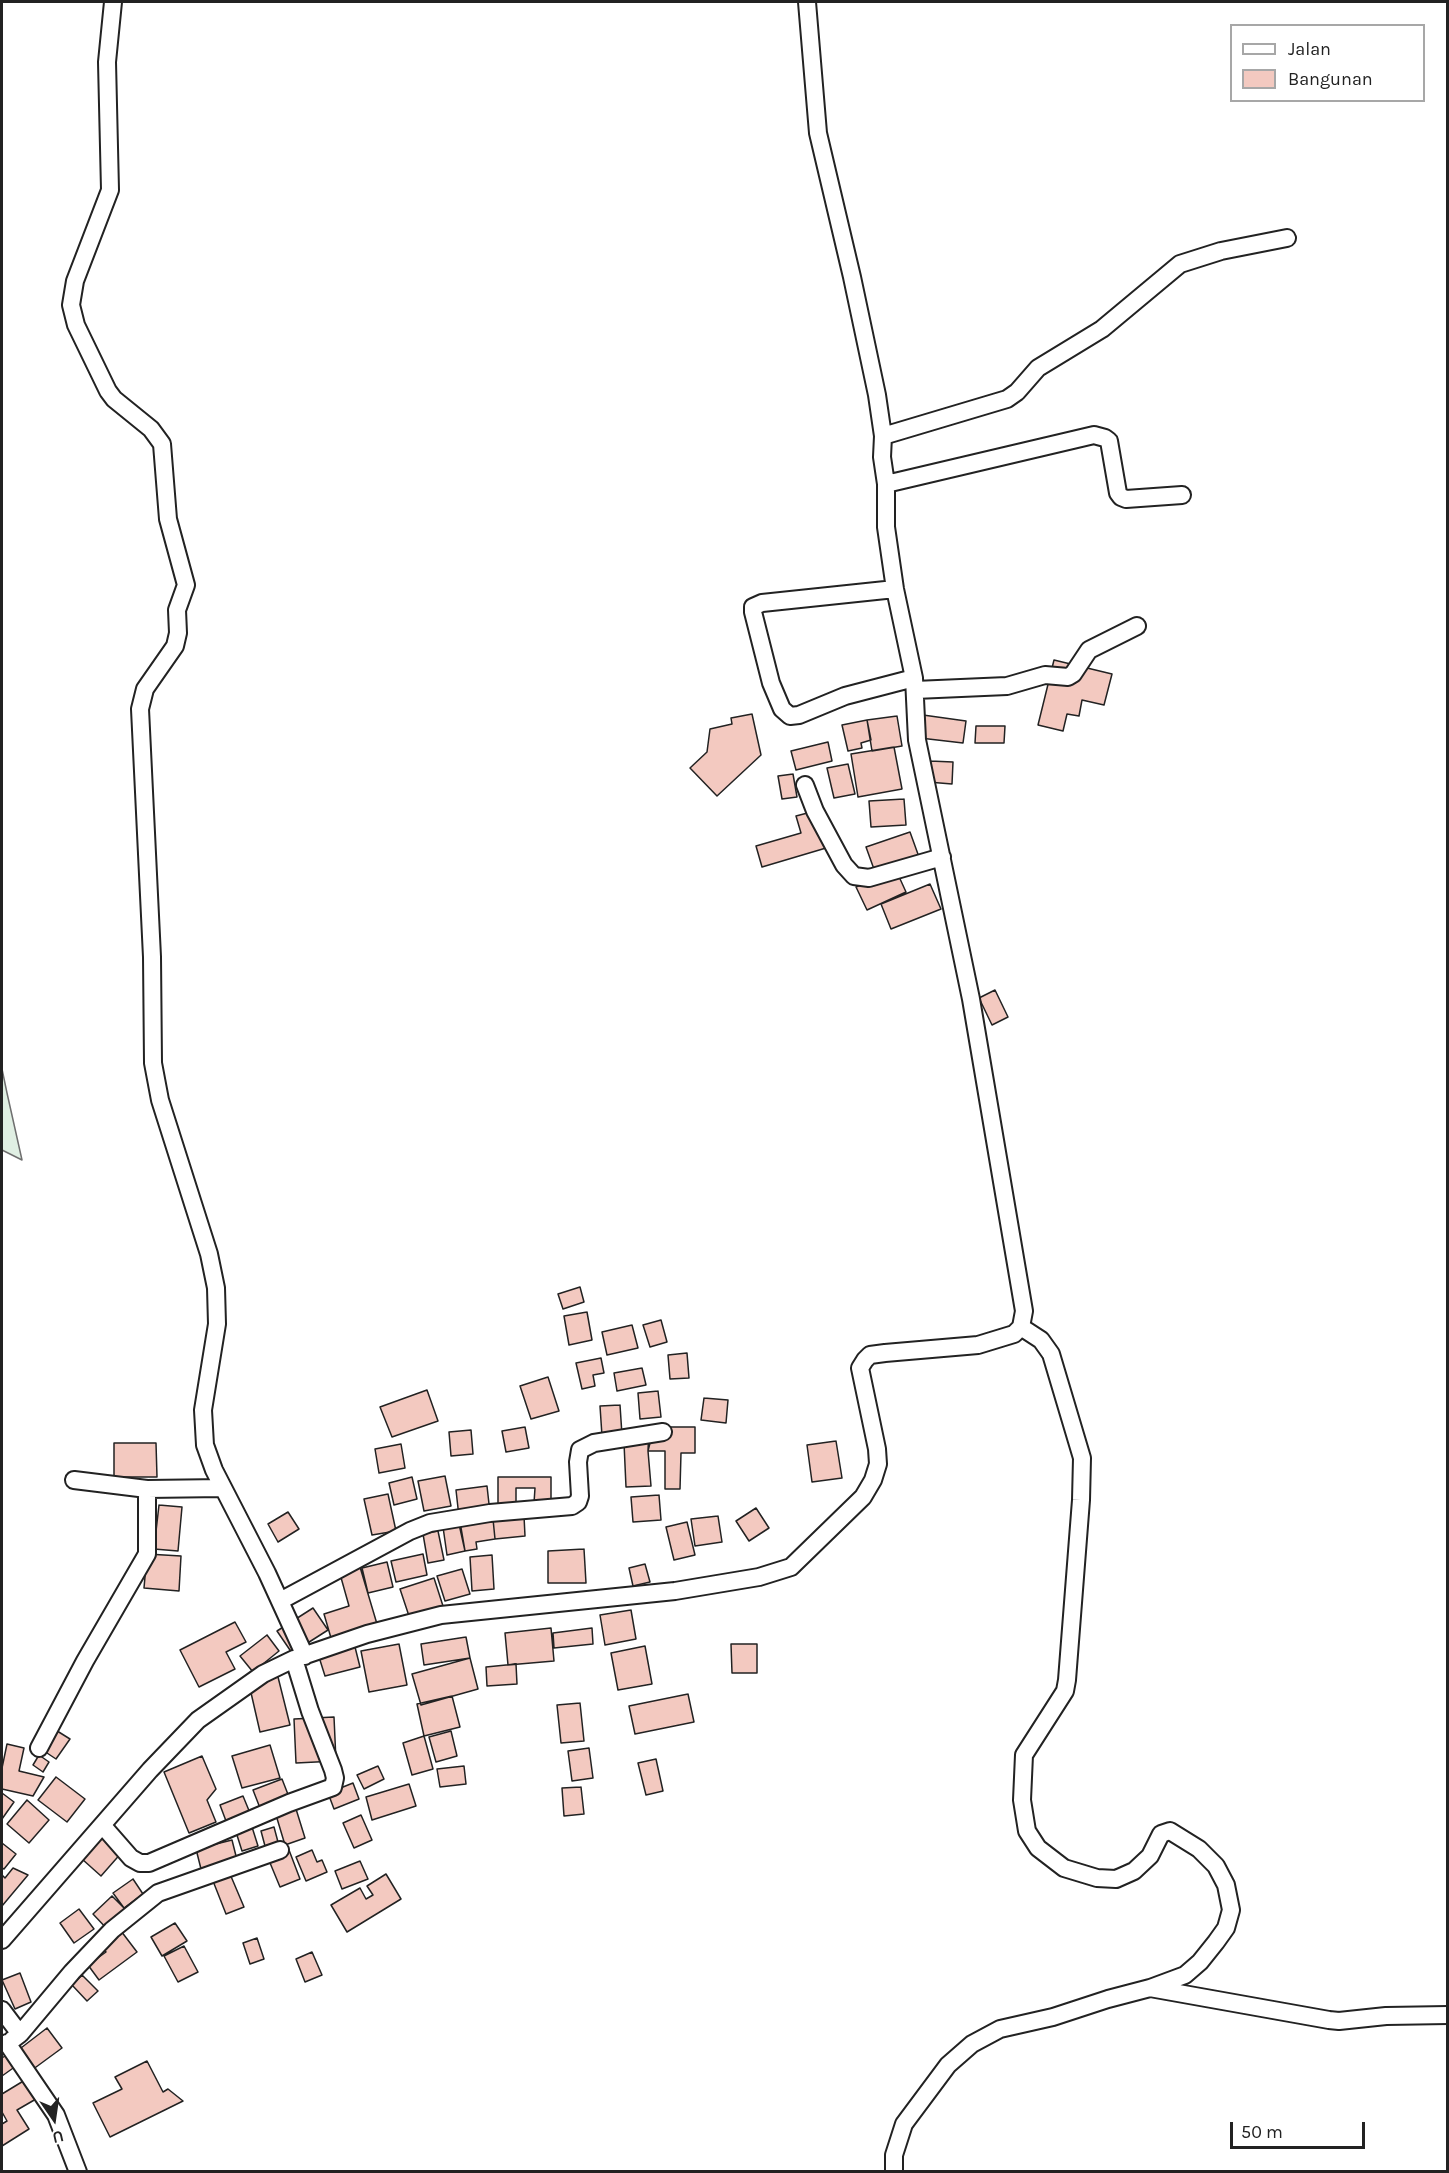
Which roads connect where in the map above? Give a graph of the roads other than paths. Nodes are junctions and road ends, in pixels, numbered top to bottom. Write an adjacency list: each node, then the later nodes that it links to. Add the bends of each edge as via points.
1 (113, 2): 15 (street, via 107,71 110,190 75,281 71,305 76,325 108,391 151,429 162,444 168,519 186,585 177,610 175,646 145,689 140,709 152,957 152,1041 155,1081 216,1288 217,1324 203,1427 208,1457)
2 (807, 2): 4 (street, via 819,133)
3 (1287, 238): 4 (street, via 1180,264 1102,329 1038,368 1006,399)
4 (883, 436): 5 (street)
5 (886, 484): 6 (street, via 1100,435 1109,441 1121,497); 7 (street, via 886,527)
6 (1182, 495)
7 (895, 589): 9 (street); 9 (street, via 762,603 753,607 753,612 771,683 782,709 790,716 845,696)
8 (1137, 626): 9 (street, via 1089,650 1068,677 1045,675 1007,686)
9 (915, 684): 11 (street, via 917,740)
10 (805, 785): 11 (street, via 844,865 854,876 869,878)
11 (942, 857): 12 (street, via 971,999 1024,1311)
12 (1021, 1327): 18 (street, via 1014,1334 978,1346 885,1353 870,1355 865,1360 860,1368 878,1464 873,1480 863,1497 791,1568 675,1591 441,1614); 23 (street, via 1041,1340 1052,1354 1082,1458 1065,1691 1024,1755 1022,1800 1027,1831 1038,1848 1064,1868 1116,1879 1134,1871 1150,1856 1161,1834 1178,1835 1216,1866 1226,1885 1231,1910 1226,1929 1200,1962 1185,1975)
13 (663, 1432): 17 (street, via 594,1443 580,1450 580,1496 572,1506 430,1522)
14 (74, 1480): 16 (street)
15 (223, 1488): 16 (street); 17 (street)
16 (147, 1489): 19 (street, via 147,1554)
17 (280, 1601): 18 (street)
18 (299, 1658): 20 (street, via 262,1674 198,1720); 20 (street, via 310,1711 333,1770 333,1787 149,1863 131,1858)
19 (39, 1748)
20 (103, 1826): 22 (street)
21 (280, 1850): 26 (street, via 158,1893 112,1930)
22 (2, 1940)
23 (1150, 1988): 25 (street, via 1329,2020); 28 (street, via 1000,2029 972,2044 948,2065 904,2124 894,2155)
24 (2, 2010): 26 (street)
25 (1448, 2015)
26 (9, 2041): 27 (street, via 56,2115)
27 (78, 2172)
28 (894, 2172)

